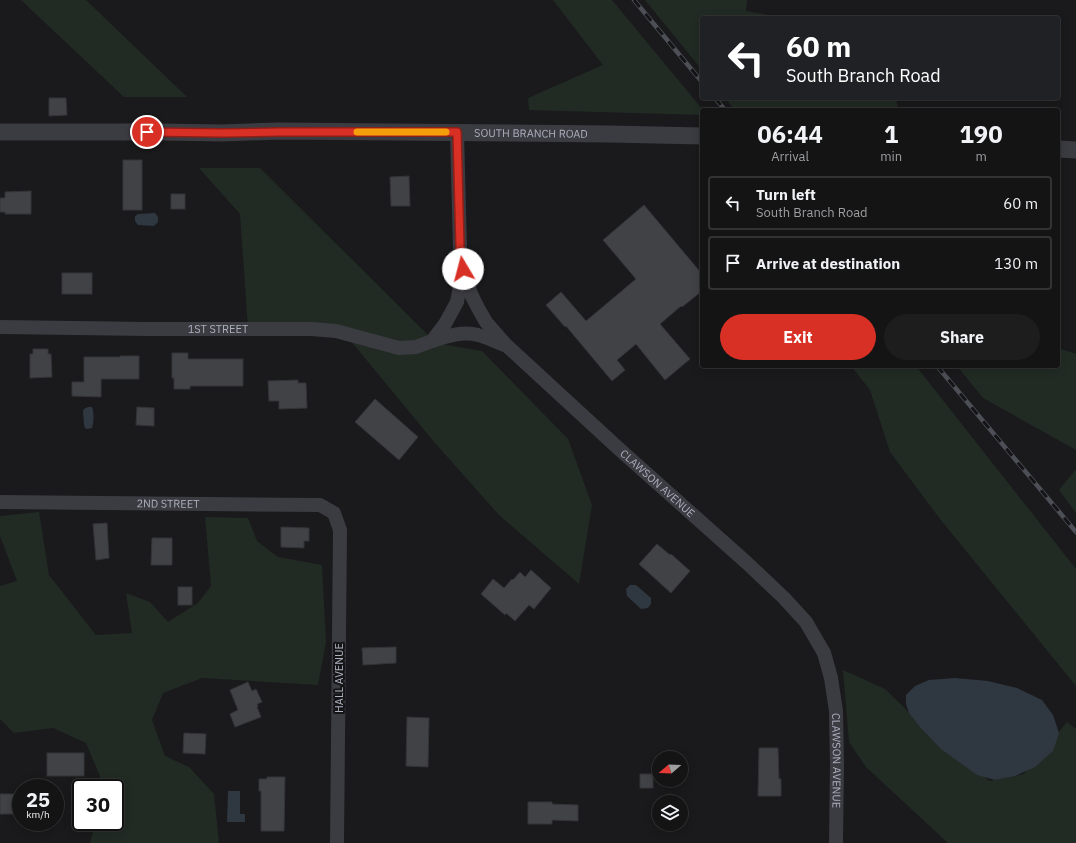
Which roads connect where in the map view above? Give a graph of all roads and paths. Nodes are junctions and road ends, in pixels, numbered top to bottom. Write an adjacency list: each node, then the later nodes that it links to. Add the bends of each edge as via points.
1 (0, 132): 2 (street, SOUTH BRANCH ROAD)
2 (457, 132): 3 (street, SOUTH BRANCH ROAD); 6 (street, CLAWSON AVENUE, via 460,248)
3 (695, 136)
4 (1060, 149): 5 (street)
5 (1076, 150)
6 (463, 269): 8 (street, via 457,302 446,324); 9 (street, CLAWSON AVENUE, via 478,308 486,322)
7 (0, 327): 8 (street, 1ST STREET, via 311,329 336,331 399,348 416,347)
8 (432, 341): 9 (street, 1ST STREET, via 450,335 468,334 479,335)
9 (506, 345): 13 (street, CLAWSON AVENUE, via 747,563 806,622 824,653 832,678 836,711)
10 (0, 502): 11 (street, 2ND STREET, via 320,505)
11 (334, 513): 12 (street, HALL AVENUE, via 340,530)
12 (337, 843)
13 (836, 843)

